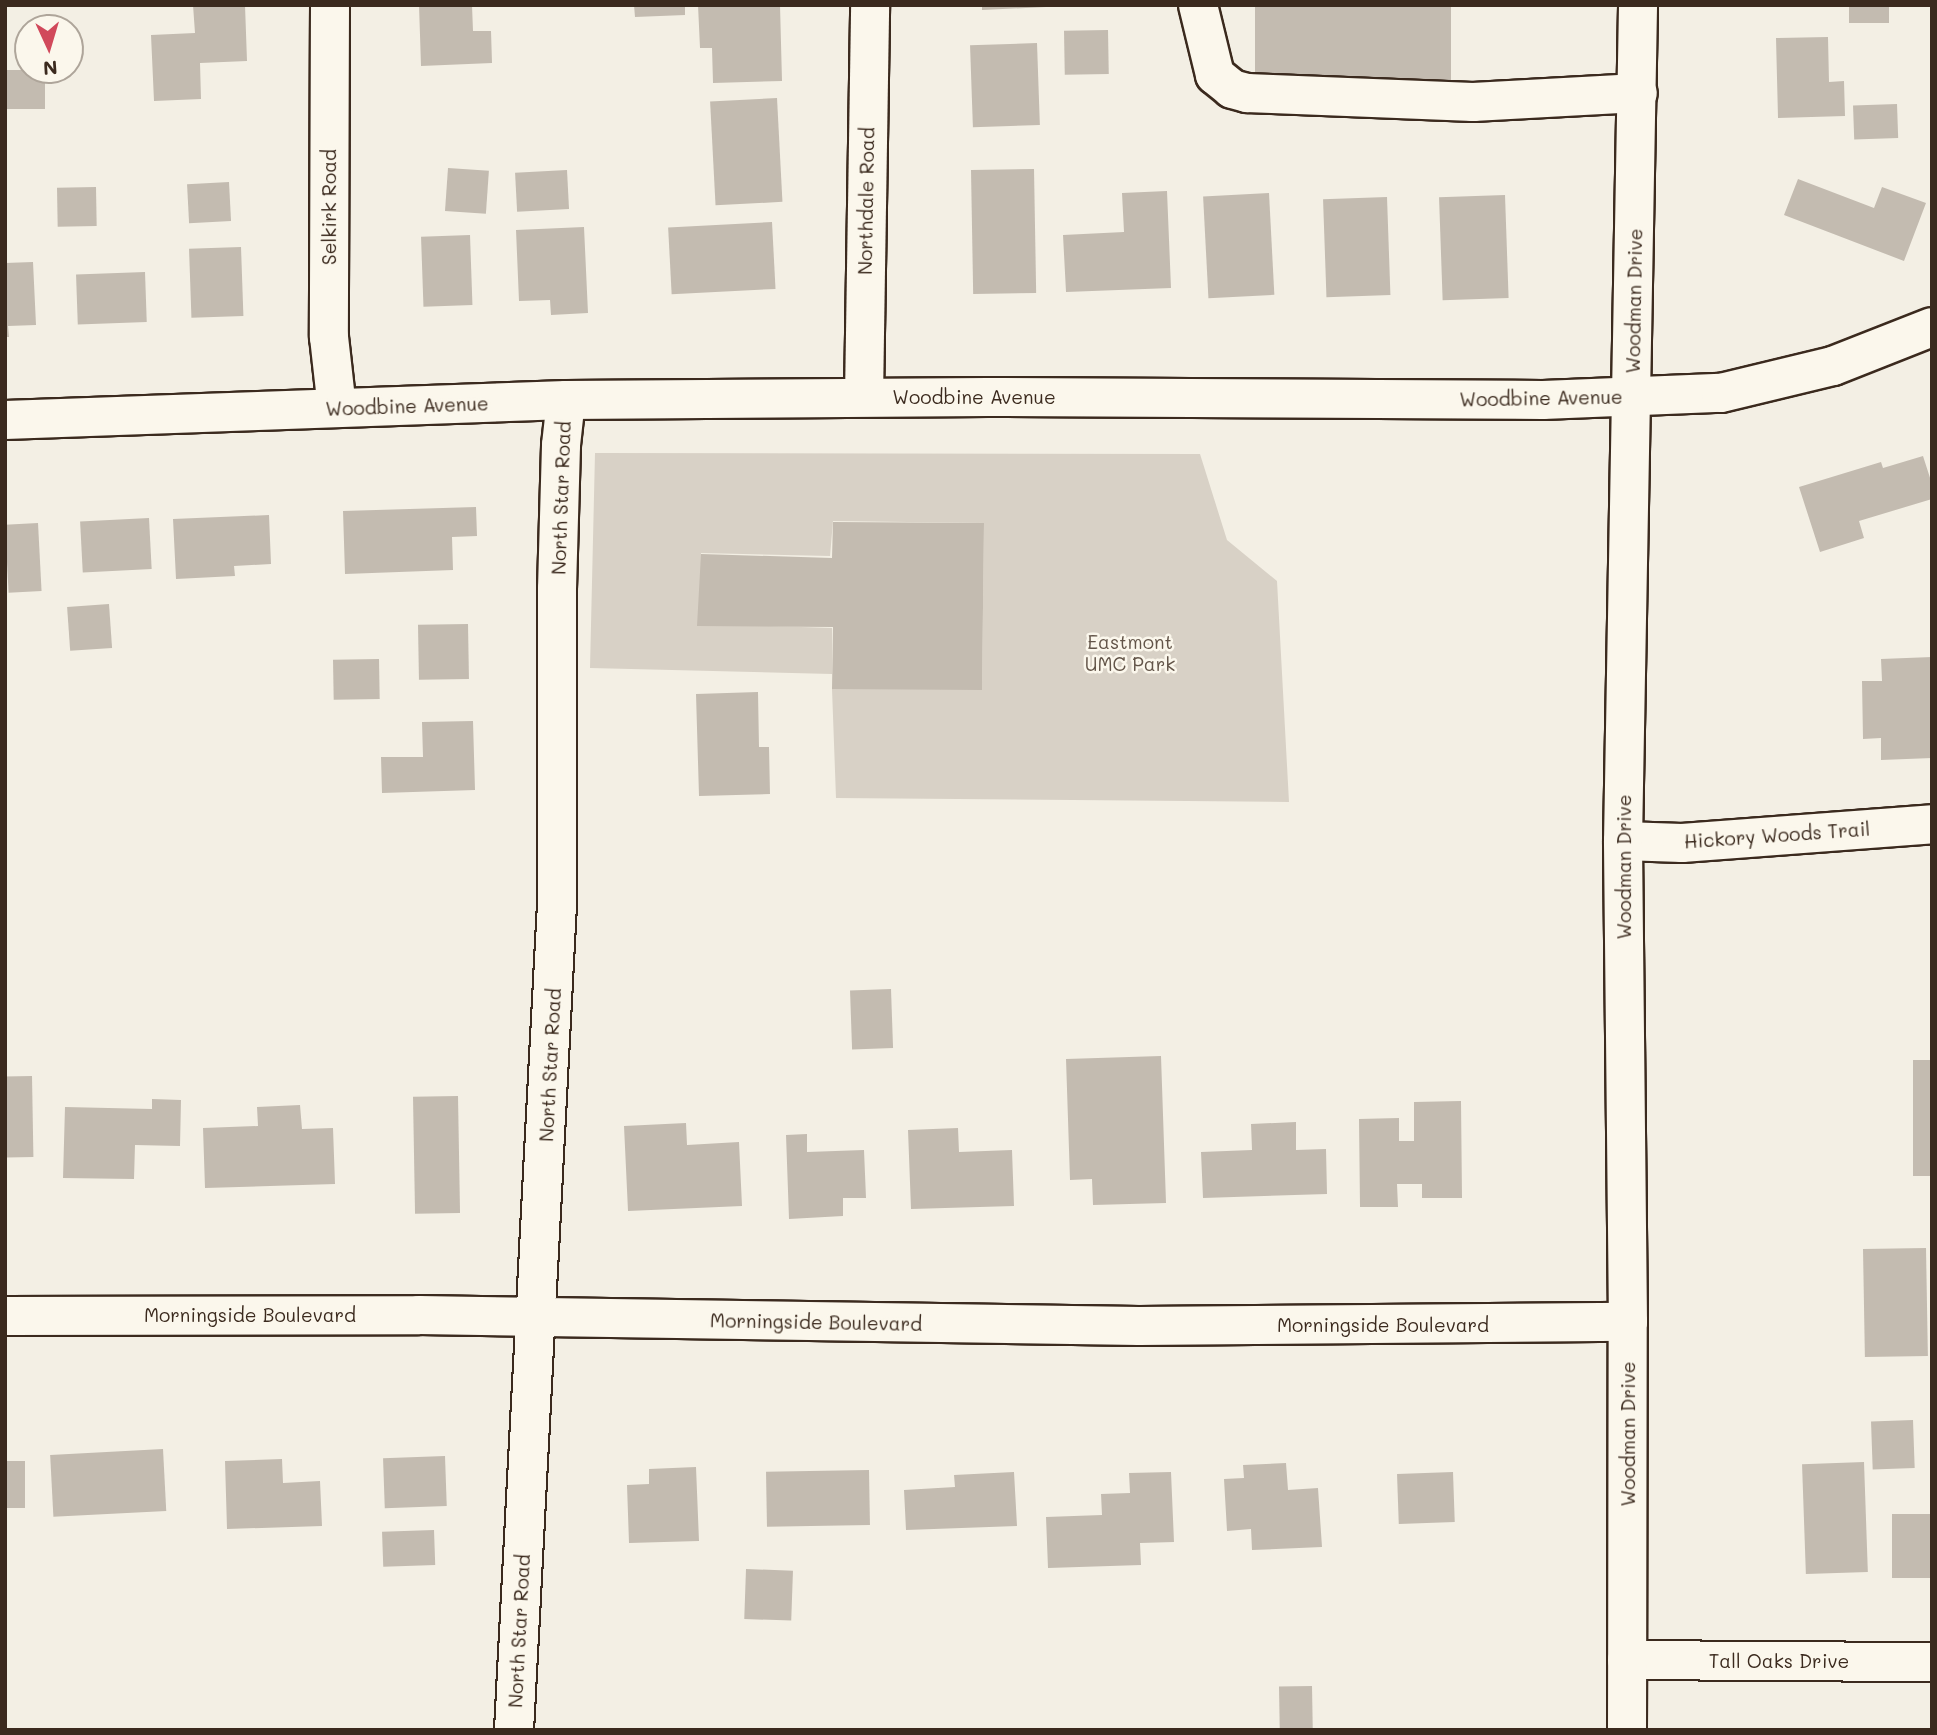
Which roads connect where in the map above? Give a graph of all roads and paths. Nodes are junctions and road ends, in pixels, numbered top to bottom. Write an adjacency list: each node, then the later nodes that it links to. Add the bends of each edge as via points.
1 (330, 5): 10 (street, Selkirk Road, via 329,337)
2 (870, 5): 8 (street, Northdale Road)
3 (1198, 5): 5 (street, via 1215,75 1232,89 1247,93 1473,102)
4 (1638, 5): 5 (street, Woodman Drive)
5 (1638, 93): 7 (street, Woodman Drive)
6 (1932, 327): 7 (street, Woodbine Avenue, via 1833,366 1721,393)
7 (1632, 396): 8 (street, Woodbine Avenue, via 1543,400); 13 (street, Woodman Drive)
8 (864, 397): 9 (street, Woodbine Avenue)
9 (566, 400): 10 (street, Woodbine Avenue); 15 (street, North Star Road, via 557,589 557,905)
10 (337, 408): 11 (street, Woodbine Avenue)
11 (5, 420)
12 (1932, 824): 13 (street, Hickory Woods Trail, via 1682,843)
13 (1623, 841): 16 (street, Woodman Drive)
14 (5, 1316): 15 (street, Morningside Boulevard)
15 (538, 1319): 16 (street, Morningside Boulevard, via 1139,1326); 19 (street, North Star Road)
16 (1628, 1322): 17 (street, Woodman Drive)
17 (1627, 1660): 18 (street, Tall Oaks Drive); 20 (street, Woodman Drive)
18 (1932, 1661)
19 (514, 1730)
20 (1627, 1730)

